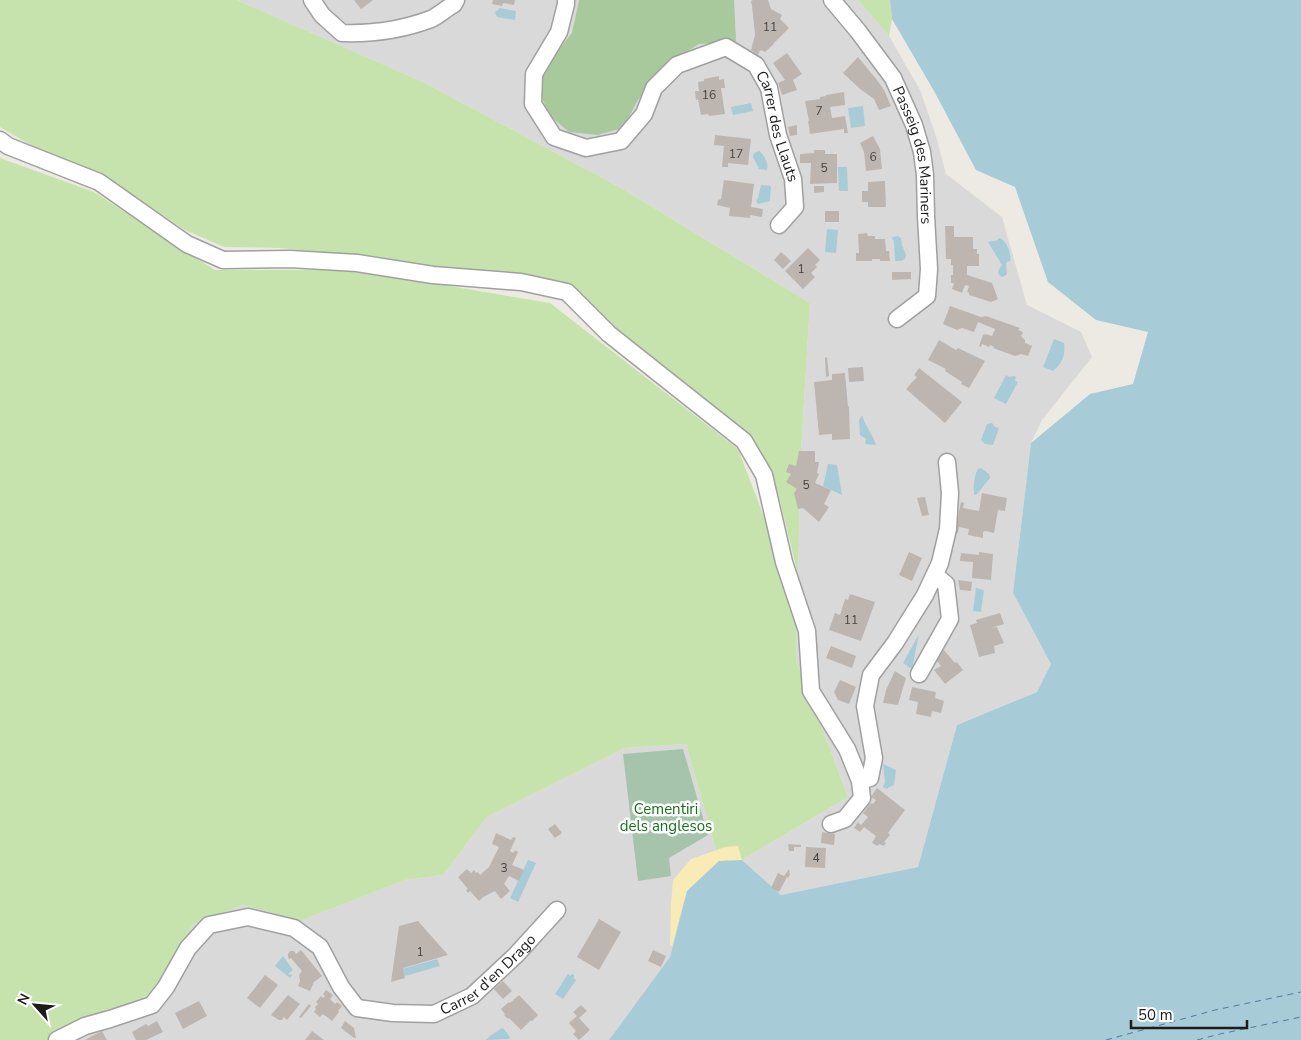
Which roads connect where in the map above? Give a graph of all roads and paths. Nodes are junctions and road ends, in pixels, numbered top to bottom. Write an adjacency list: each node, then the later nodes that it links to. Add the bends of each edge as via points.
1 (312, 0): 2 (street, via 322,16 342,33 362,34 395,30 433,18)
2 (456, 0)
3 (566, 0): 6 (street, Carrer des Llauts, via 560,32 534,74 533,104 554,137 586,148 620,141 644,114 654,88 677,65 726,47 756,65 770,88 778,135 793,179 795,207)
4 (832, 0): 7 (street, Passeig des Mariners, via 893,78 922,152 926,175 927,296)
5 (0, 140): 11 (street, via 99,182 187,244 223,260 357,263 433,275 521,282 567,292 609,334 744,441 764,476 784,562 807,631 812,690 847,749)
6 (779, 225)
7 (897, 319)
8 (946, 462): 9 (street, via 950,493 948,529)
9 (935, 575): 10 (street, via 946,584 950,619); 11 (street, via 895,643 871,675 865,706 874,758 870,778)
10 (919, 674)
11 (860, 781): 12 (street, via 862,798 845,819)
12 (831, 824)
13 (556, 910): 14 (street, Carrer d'en Drago, via 516,955 472,996 434,1014 357,1008 341,987 320,947 294,928 248,917 209,925 188,948 152,1005 85,1026)
14 (57, 1040)

